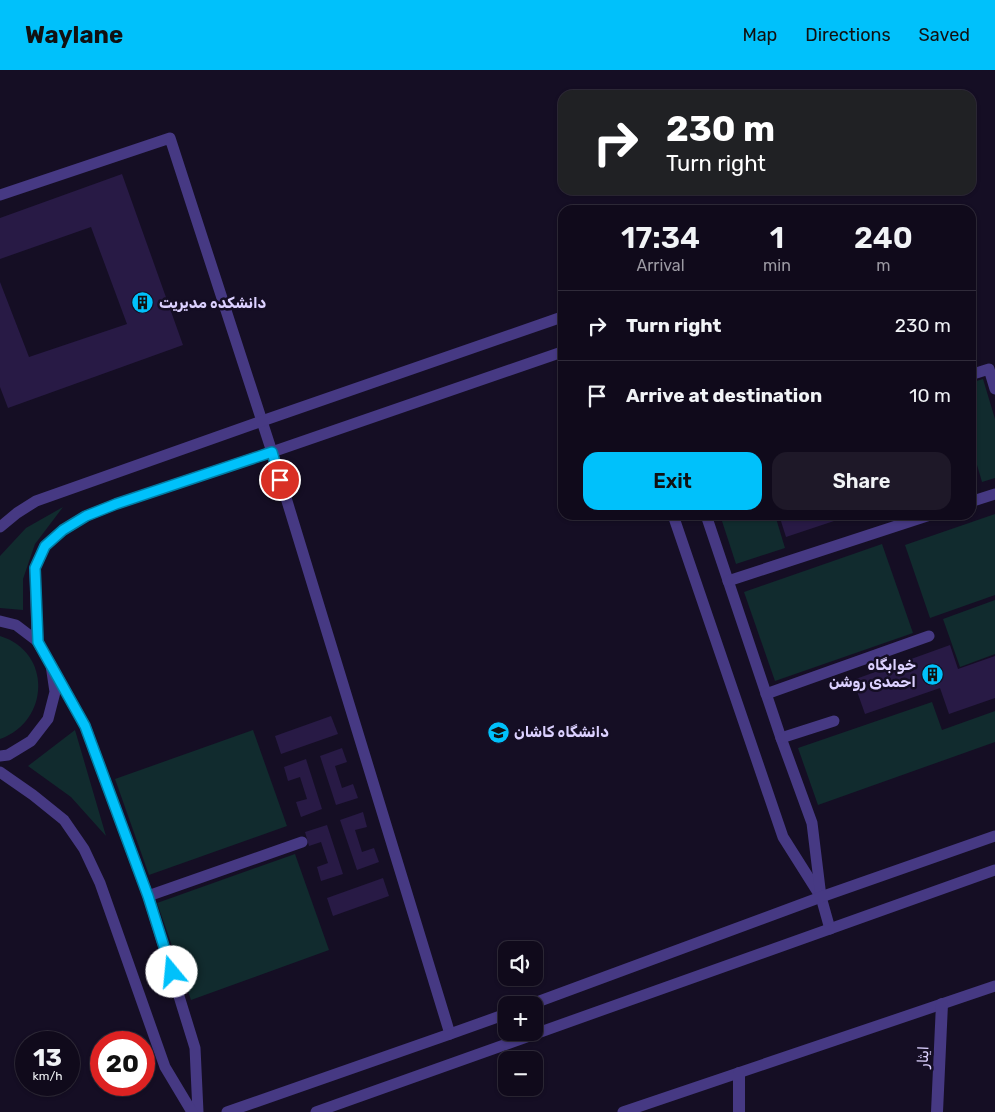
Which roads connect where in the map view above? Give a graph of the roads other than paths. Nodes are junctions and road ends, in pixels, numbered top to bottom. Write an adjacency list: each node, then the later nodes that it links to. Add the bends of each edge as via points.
1 (0, 195): 6 (lane, via 170,138)
2 (558, 317): 6 (lane)
3 (558, 353): 7 (lane)
4 (976, 373): 5 (lane, via 989,369)
5 (995, 389)
6 (262, 421): 7 (lane); 13 (lane, via 36,501)
7 (272, 452): 17 (lane, via 116,504 63,530 45,546 35,568); 34 (lane)
8 (995, 494): 9 (lane)
9 (976, 500)
10 (674, 520): 28 (lane, via 783,837)
11 (708, 520): 14 (lane)
12 (915, 520): 14 (lane)
13 (0, 527)
14 (728, 582): 19 (lane)
15 (0, 621): 17 (lane, via 16,625)
16 (929, 636): 19 (lane)
17 (38, 642): 18 (lane)
18 (51, 665): 22 (lane, via 55,692 48,719 32,741); 27 (lane, via 85,726)
19 (766, 694): 21 (lane)
20 (834, 720): 21 (lane)
21 (781, 738): 28 (lane, via 812,823)
22 (0, 756)
23 (0, 772): 36 (lane, via 64,820 84,849 100,883 165,1067)
24 (995, 836): 28 (lane)
25 (302, 842): 27 (lane)
26 (995, 870): 29 (lane)
27 (148, 896): 37 (lane, via 195,1048)
28 (821, 897): 29 (lane); 31 (lane)
29 (830, 929): 39 (lane)
30 (995, 986): 32 (lane)
31 (543, 1000)
32 (942, 1004): 35 (lane); 42 (street, ایثار)
33 (498, 1017): 34 (lane)
34 (450, 1034): 38 (lane)
35 (739, 1073): 40 (lane); 41 (street)
36 (192, 1112)
37 (198, 1112)
38 (227, 1112)
39 (316, 1112)
40 (624, 1112)
41 (739, 1112)
42 (937, 1112)

